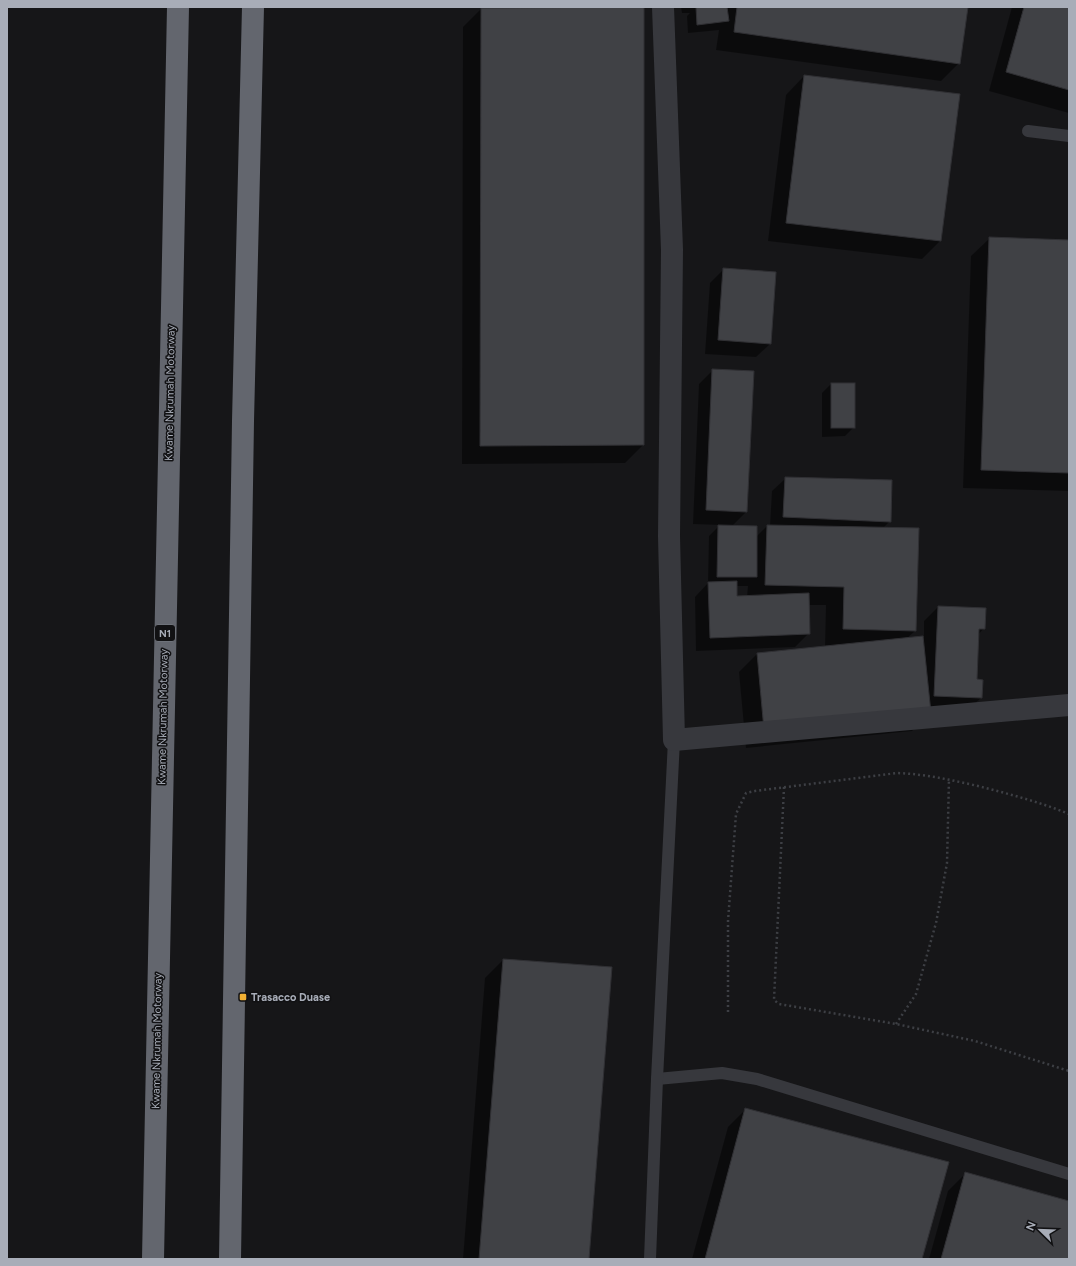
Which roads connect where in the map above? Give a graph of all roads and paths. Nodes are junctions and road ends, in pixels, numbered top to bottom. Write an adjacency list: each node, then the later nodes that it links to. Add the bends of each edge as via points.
1 (178, 7): 16 (highway, Kwame Nkrumah Motorway / N1)
2 (253, 7): 17 (highway, via 243,429)
3 (663, 7): 7 (street, via 672,250 669,536)
4 (1028, 131): 5 (lane)
5 (1069, 136)
6 (1069, 705): 7 (street)
7 (674, 740): 14 (lane)
8 (949, 779): 9 (path, via 918,773 897,773); 10 (path, via 1007,793); 12 (path, via 947,863 936,923 916,994)
9 (784, 787): 11 (path, via 746,793 736,814 728,921); 12 (path, via 774,1000 779,1004)
10 (1069, 814)
11 (728, 1012)
12 (896, 1024): 13 (path, via 975,1041)
13 (1069, 1071)
14 (657, 1079): 15 (lane, via 722,1073 758,1079); 18 (lane)
15 (1069, 1174)
16 (153, 1259)
17 (230, 1259)
18 (650, 1259)

